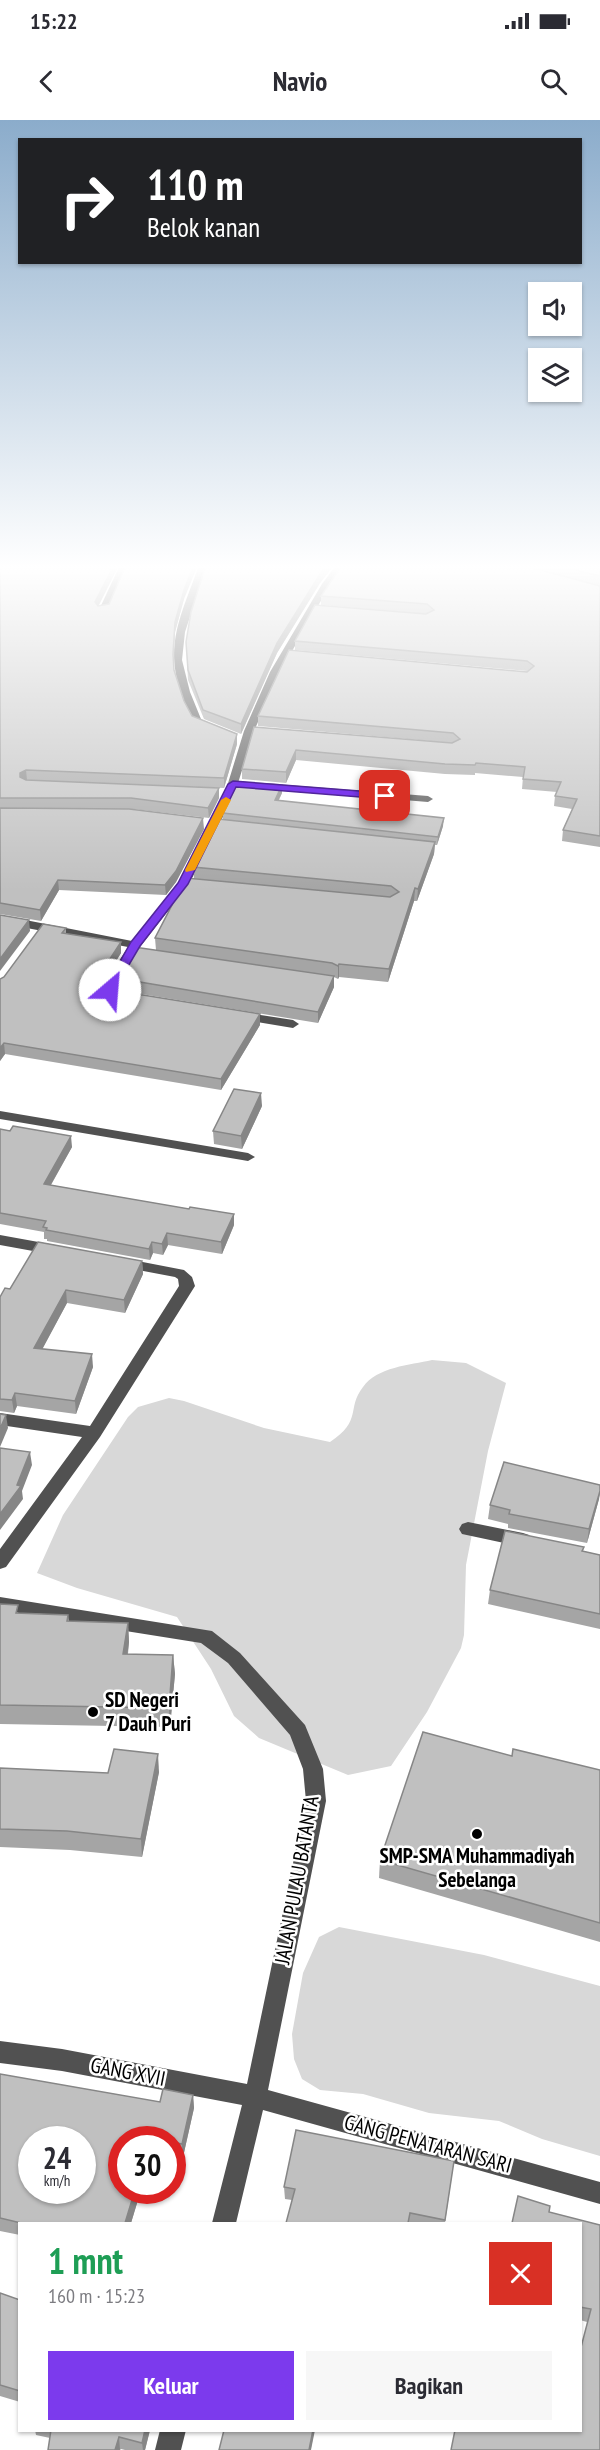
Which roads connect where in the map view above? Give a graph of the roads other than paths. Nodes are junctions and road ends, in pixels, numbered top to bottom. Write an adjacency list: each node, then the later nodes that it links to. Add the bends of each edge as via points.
1 (180, 674): 5 (street, via 197,721)
2 (280, 674): 3 (street)
3 (249, 731): 4 (street); 5 (street)
4 (261, 732)
5 (236, 738): 6 (street)
6 (241, 787): 7 (street); 8 (street); 12 (street, via 214,824 188,884)
7 (218, 792)
8 (428, 799)
9 (0, 919): 10 (street)
10 (42, 926): 11 (street); 12 (street)
11 (30, 942)
12 (135, 950): 13 (street, via 110,990 119,996)
13 (142, 1000)
14 (223, 1013): 15 (street)
15 (292, 1024)
16 (0, 1115): 17 (street)
17 (248, 1157)
18 (1, 1242): 19 (street)
19 (74, 1254)
20 (109, 1260): 22 (street, via 179,1274 185,1277 187,1286)
21 (0, 1419): 22 (street)
22 (94, 1433): 25 (street)
23 (468, 1529): 24 (street)
24 (545, 1544)
25 (0, 1562)
26 (0, 1604): 28 (street, JALAN PULAU BATANTA, via 206,1636 234,1658 298,1731 313,1769 316,1801)
27 (0, 2052): 28 (street, GANG XVII)
28 (255, 2097): 29 (street, GANG PENATARAN SARI); 30 (street, JALAN PULAU BATANTA)
29 (600, 2193)
30 (224, 2222)
31 (172, 2432): 32 (street)
32 (168, 2450)

